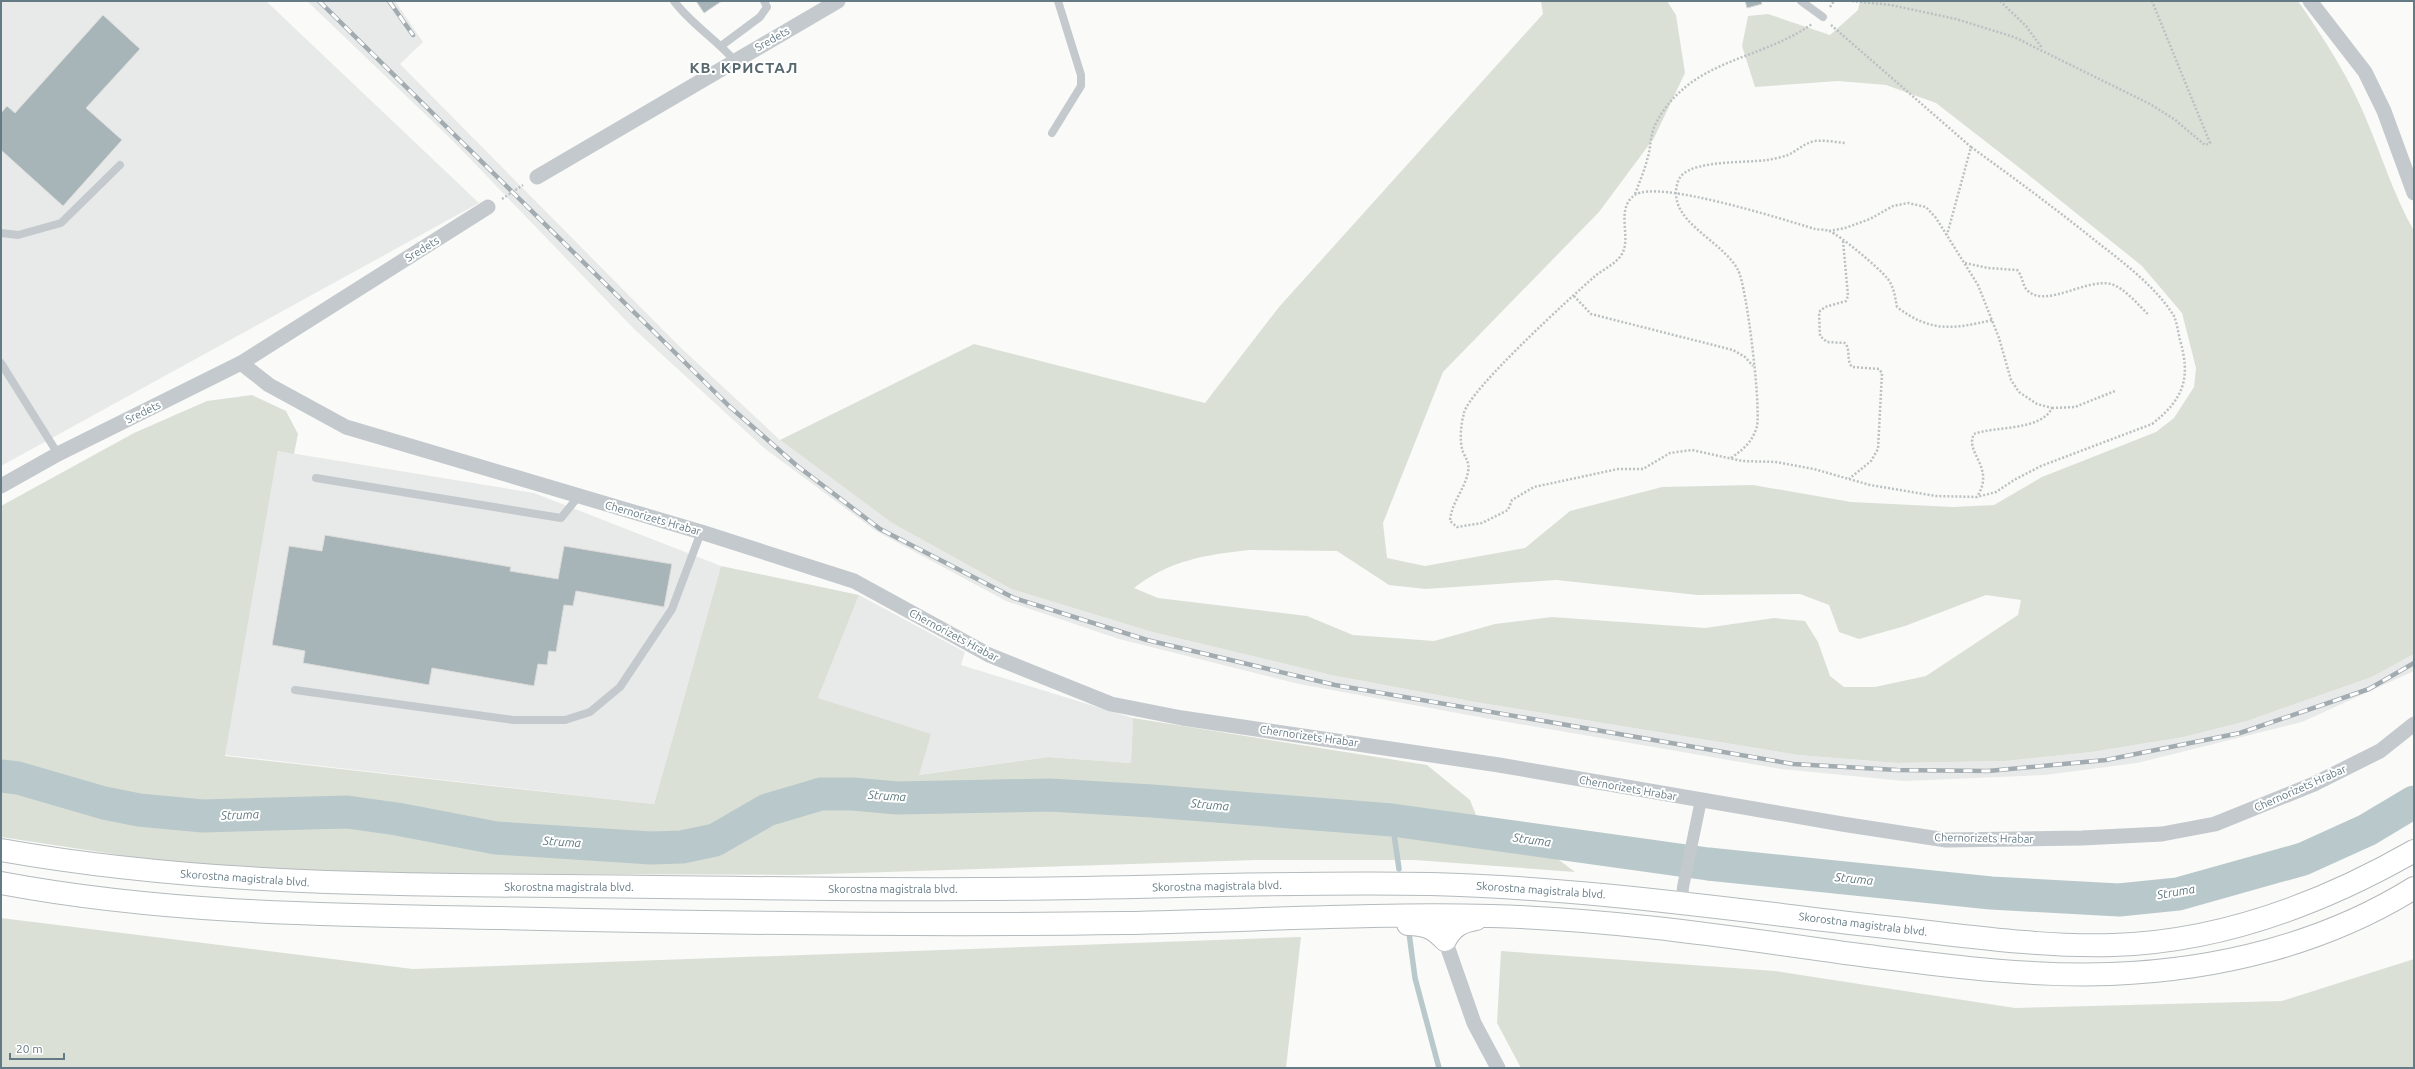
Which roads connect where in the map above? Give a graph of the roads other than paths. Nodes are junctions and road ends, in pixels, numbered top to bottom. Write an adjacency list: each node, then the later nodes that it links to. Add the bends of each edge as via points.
1 (674, 1): 8 (lane, via 707,36)
2 (764, 1): 8 (lane, via 767,7 760,17)
3 (838, 1): 9 (street, Sredets)
4 (1058, 1): 10 (lane, via 1081,76 1081,86)
5 (1801, 1): 7 (lane)
6 (2310, 1): 13 (street, via 2365,72 2384,111)
7 (1823, 17)
8 (721, 46): 9 (lane)
9 (735, 61): 12 (street, Sredets)
10 (1052, 133)
11 (120, 165): 15 (lane, via 61,223 18,235)
12 (537, 177)
13 (2414, 193)
14 (488, 207): 17 (street, Sredets)
15 (1, 233)
16 (1, 363): 18 (lane)
17 (241, 364): 18 (street, Sredets); 21 (street, Chernorizets Hrabar, via 269,385 346,427)
18 (58, 454): 20 (street, Sredets)
19 (316, 478): 21 (lane, via 561,518)
20 (1, 486)
21 (578, 497): 22 (street, Chernorizets Hrabar)
22 (701, 532): 23 (lane, via 672,609 620,687 590,712 565,720 514,720); 25 (street, Chernorizets Hrabar, via 854,581 989,655 1112,704 1182,718 1491,764)
23 (296, 690)
24 (2414, 724): 25 (street, Chernorizets Hrabar, via 2380,751 2314,784 2215,824 2162,834 1946,840)
25 (1701, 800): 30 (street)
26 (1, 850): 30 (highway, Skorostna magistrala blvd., via 54,860 166,873 312,883 977,890 1425,884)
27 (2414, 850): 30 (highway, Skorostna magistrala blvd., via 2346,886 2294,908 2237,926 2173,940 2114,945 2032,943 1827,921)
28 (1, 883): 32 (highway, via 44,891 161,905 366,917 691,922 1119,923)
29 (2414, 888): 31 (highway, via 2360,917 2311,937 2257,954 2171,969 2108,974 2031,972 1932,964 1587,921)
30 (1683, 894)
31 (1494, 916): 32 (highway); 33 (highway, via 1461,922 1451,928)
32 (1279, 919): 33 (highway, via 1421,924 1434,929)
33 (1445, 940): 34 (street, via 1474,1023)
34 (1498, 1068)

